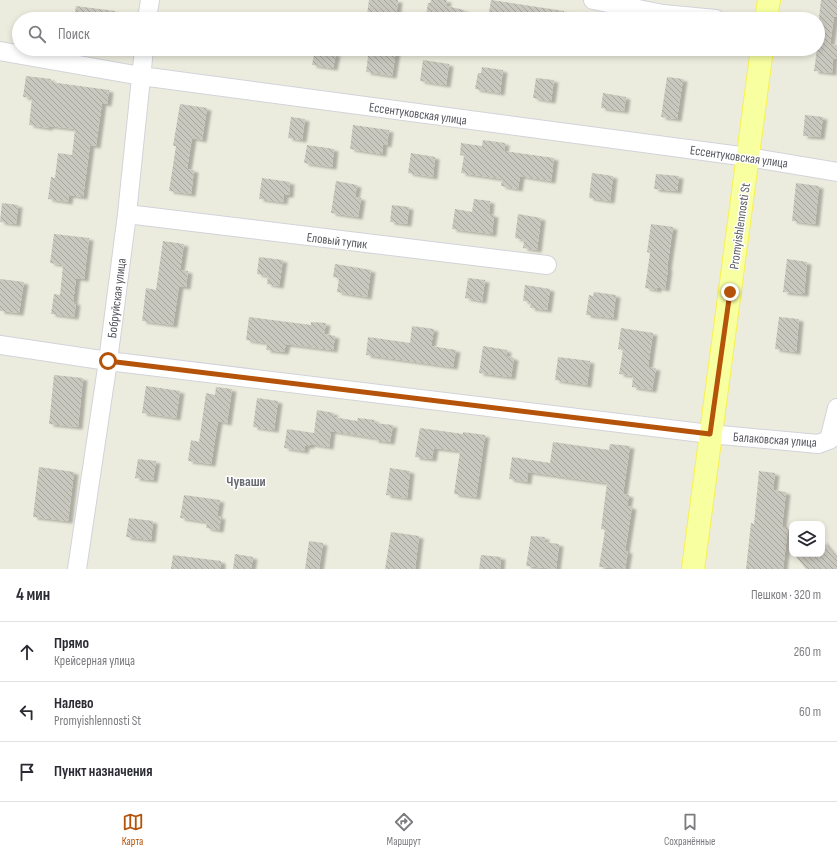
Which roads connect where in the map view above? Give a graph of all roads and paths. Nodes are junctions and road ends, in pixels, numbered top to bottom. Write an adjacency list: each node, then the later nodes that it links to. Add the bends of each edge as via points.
1 (150, 0): 4 (street)
2 (593, 0): 5 (street)
3 (769, 0): 6 (main road)
4 (148, 12)
5 (653, 12)
6 (767, 12)
7 (0, 52): 8 (street, Ессентуковская улица)
8 (12, 54)
9 (24, 56): 12 (street, Ессентуковская улица)
10 (143, 56): 12 (street, Бобруйская улица)
11 (761, 56): 13 (main road, Promyishlennosti St)
12 (141, 76): 13 (street, Ессентуковская улица); 15 (street, Бобруйская улица)
13 (748, 157): 14 (street, Ессентуковская улица); 20 (main road, Promyishlennosti St)
14 (837, 172)
15 (127, 214): 16 (street, Еловый тупик); 18 (street, Бобруйская улица)
16 (547, 265)
17 (0, 345): 18 (street, Балаковская улица)
18 (108, 361): 20 (street, Балаковская улица); 22 (street, Бобруйская улица)
19 (837, 408): 21 (street)
20 (710, 434): 21 (street, Балаковская улица, via 818,444); 23 (main road, Promyishlennosti St)
21 (833, 438)
22 (77, 569)
23 (693, 569)

